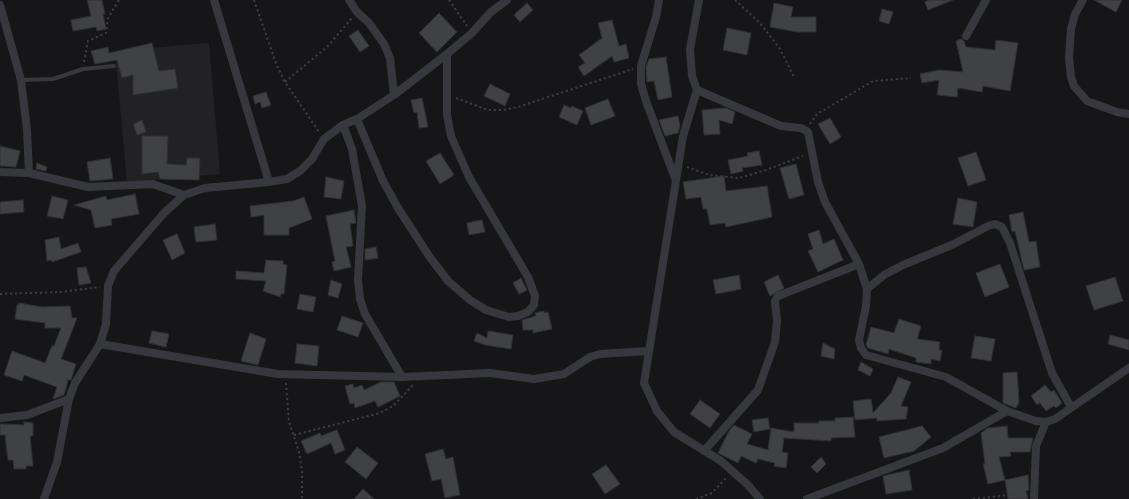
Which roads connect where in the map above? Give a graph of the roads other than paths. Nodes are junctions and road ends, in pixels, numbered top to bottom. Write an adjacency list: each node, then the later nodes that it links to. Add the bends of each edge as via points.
1 (214, 0): 21 (street)
2 (349, 0): 14 (street, via 384,44 390,58)
3 (507, 0): 10 (street)
4 (659, 0): 20 (street, via 641,66 641,84)
5 (699, 0): 13 (street, via 690,49 692,76)
6 (986, 0): 9 (street)
7 (1082, 0): 15 (street, via 1075,14 1069,58 1074,86 1087,101)
8 (0, 5): 12 (street)
9 (966, 36)
10 (447, 54): 14 (street); 16 (street, via 447,115 451,136 469,177 528,277 535,296 534,305 528,312 509,317 486,310 448,281 398,208)
11 (114, 66): 12 (lane, via 83,69 53,79)
12 (21, 80): 19 (street, via 27,130)
13 (697, 90): 20 (street, via 683,136); 23 (street, via 781,126 805,129 810,139 818,182 825,202)
14 (394, 95): 16 (street)
15 (1129, 114)
16 (356, 119): 17 (street)
17 (343, 125): 21 (street, via 324,139 312,159 300,171 287,178); 28 (street, via 352,149 362,206 358,280 360,299 364,314)
18 (0, 172): 19 (street)
19 (28, 173): 22 (street, via 88,187 153,184)
20 (676, 178): 26 (street)
21 (269, 182): 22 (street, via 205,188)
22 (184, 195): 25 (street, via 164,213 114,271 108,286 106,324)
23 (859, 264): 24 (street); 34 (street, via 778,296 775,342 758,390)
24 (867, 289): 30 (street, via 884,274 903,265 954,244 988,226 995,224 1002,227 1010,243 1050,367); 31 (street, via 860,340 861,348 866,355 946,377)
25 (100, 344): 28 (street, via 286,374); 29 (street, via 75,383)
26 (649, 352): 28 (street, via 600,354 590,357 564,374 534,379 490,373); 34 (street, via 644,383 657,411 674,432)
27 (1129, 368): 30 (street)
28 (402, 377)
29 (69, 399): 32 (street, via 27,415); 36 (street, via 57,462)
30 (1071, 407): 33 (street)
31 (1007, 411): 33 (street); 38 (street, via 943,448)
32 (0, 418)
33 (1046, 422): 35 (street, via 1036,446)
34 (704, 451): 37 (street, via 721,461)
35 (1035, 496)
36 (44, 499)
37 (760, 499)
38 (807, 499)

